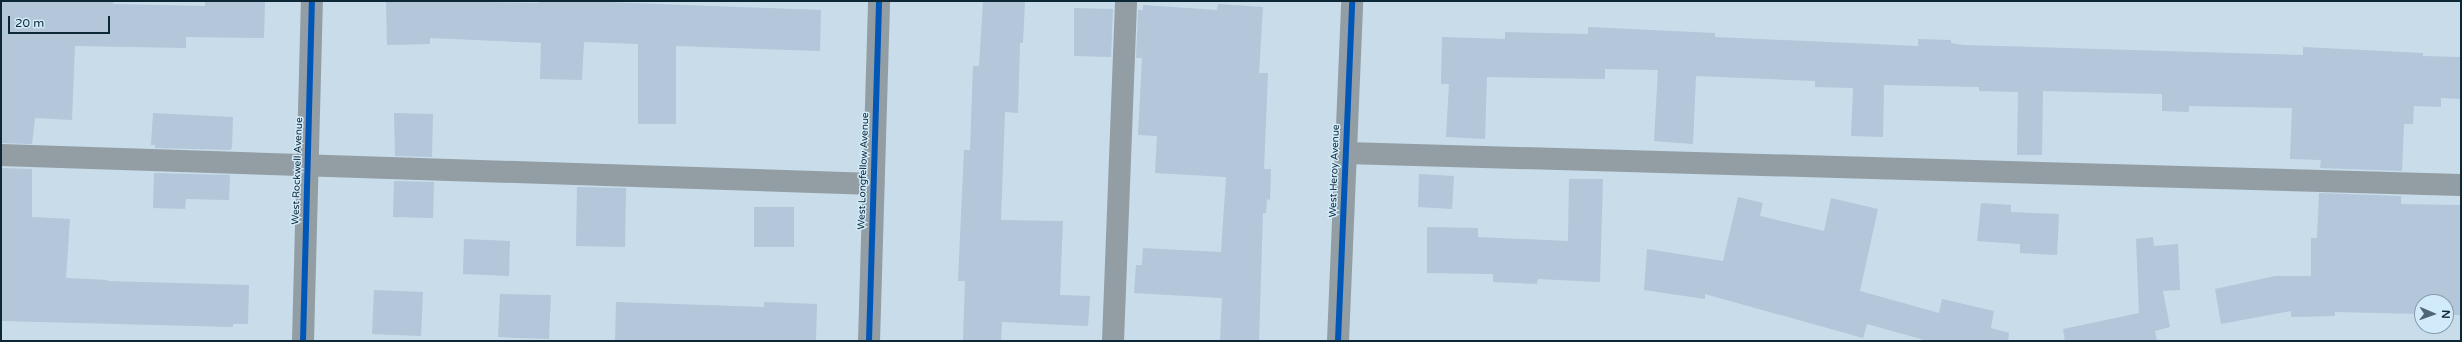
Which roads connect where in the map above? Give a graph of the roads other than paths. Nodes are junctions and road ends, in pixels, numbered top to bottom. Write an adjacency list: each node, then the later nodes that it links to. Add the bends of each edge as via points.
1 (312, 1): 7 (street, West Rockwell Avenue)
2 (879, 1): 8 (street, West Longfellow Avenue)
3 (1126, 1): 12 (street)
4 (1352, 1): 5 (street, West Heroy Avenue)
5 (1346, 153): 9 (street); 13 (street, West Heroy Avenue)
6 (1, 155): 7 (street)
7 (308, 165): 8 (street); 10 (street, West Rockwell Avenue)
8 (874, 184): 11 (street, West Longfellow Avenue)
9 (2461, 185)
10 (303, 341)
11 (869, 341)
12 (1113, 341)
13 (1338, 341)

